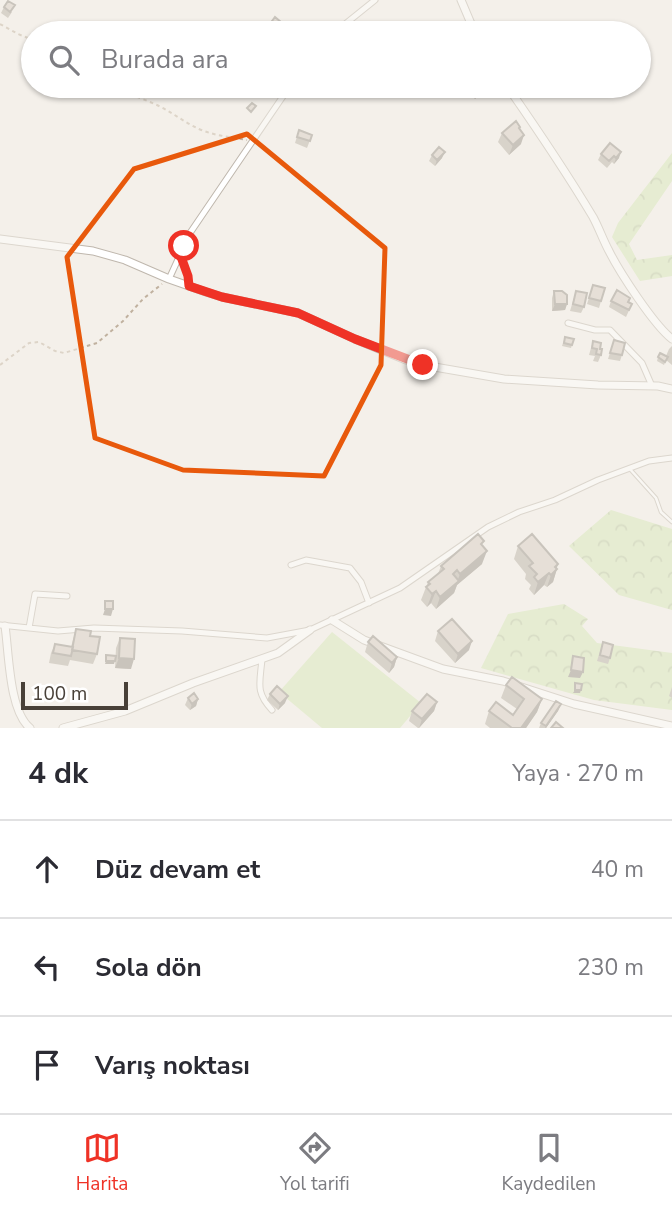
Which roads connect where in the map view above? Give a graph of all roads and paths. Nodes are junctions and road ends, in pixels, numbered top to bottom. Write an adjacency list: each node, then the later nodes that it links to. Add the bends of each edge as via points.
1 (375, 0): 3 (street)
2 (461, 0): 4 (street)
3 (349, 21)
4 (470, 21)
5 (0, 24): 6 (path)
6 (21, 34)
7 (142, 98): 10 (path, via 197,128)
8 (282, 98): 10 (street)
9 (515, 98): 16 (street, via 630,284)
10 (252, 141): 12 (street)
11 (0, 239): 13 (street, via 93,251)
12 (180, 254): 13 (street); 14 (street)
13 (169, 279): 14 (street); 17 (path, via 97,343 64,353 39,342 29,343)
14 (189, 286): 18 (street, via 298,313 423,365 504,379)
15 (568, 323): 18 (street, via 610,330 642,363)
16 (672, 339)
17 (0, 365)
18 (652, 386): 19 (street)
19 (672, 389)
20 (672, 458): 21 (street)
21 (629, 468): 22 (lane); 25 (street, via 488,527)
22 (672, 522)
23 (290, 565): 25 (street, via 306,560 350,568)
24 (67, 596): 28 (street, via 35,594)
25 (369, 603): 26 (street)
26 (332, 620): 29 (street); 32 (street, via 364,640 443,669)
27 (3, 625): 28 (street); 33 (street, via 13,698)
28 (29, 628): 29 (street, via 267,638)
29 (310, 630): 30 (street)
30 (262, 659): 31 (street, via 259,689); 34 (street, via 125,711)
31 (272, 710)
32 (672, 726)
33 (30, 728)
34 (63, 728)

